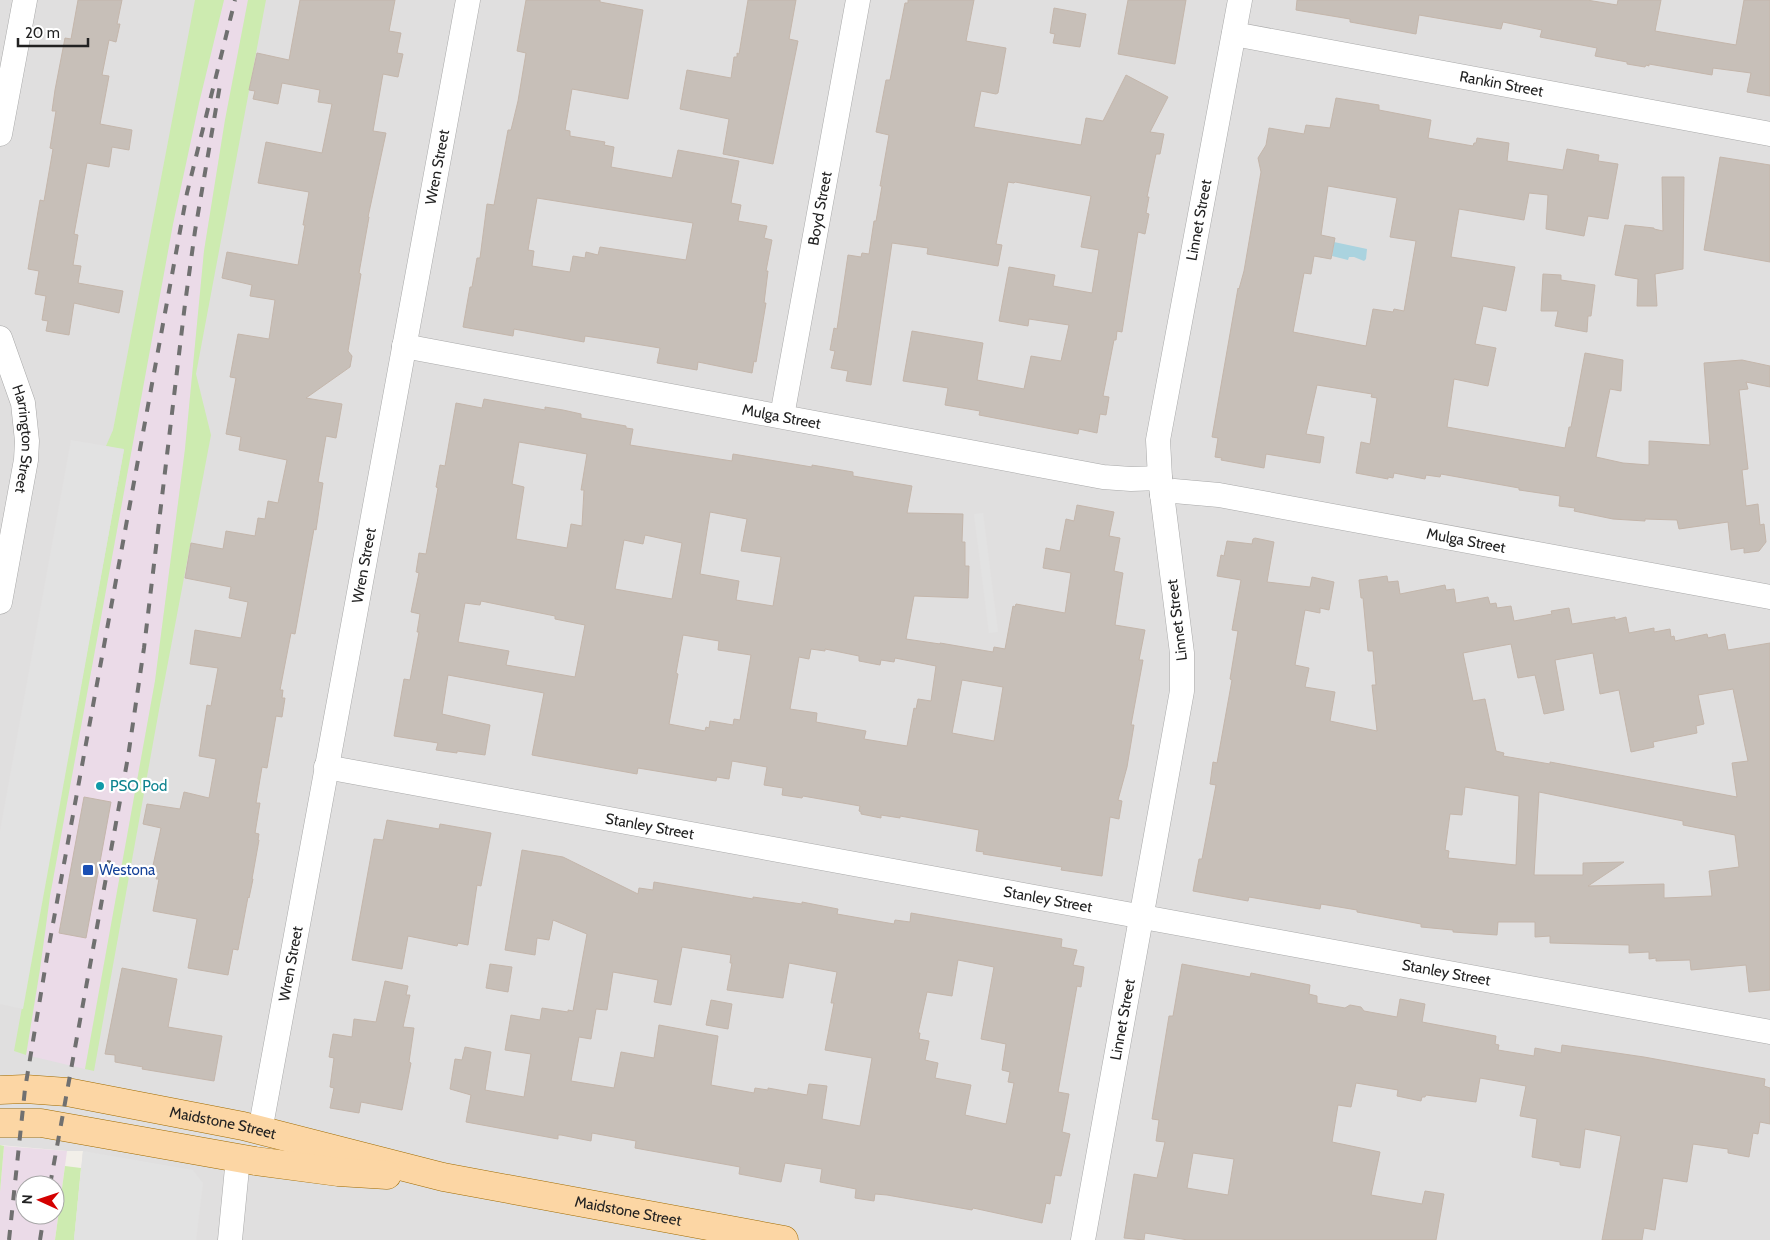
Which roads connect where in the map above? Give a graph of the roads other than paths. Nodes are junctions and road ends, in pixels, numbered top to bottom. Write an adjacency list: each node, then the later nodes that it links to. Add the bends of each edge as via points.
1 (25, 0): 6 (street)
2 (468, 0): 10 (street, Wren Street)
3 (858, 0): 11 (street, Boyd Street)
4 (1240, 0): 5 (street, Linnet Street)
5 (1234, 34): 8 (street, Rankin Street); 12 (street, Linnet Street, via 1158,440)
6 (7, 52): 7 (street)
7 (0, 134)
8 (1770, 134)
9 (0, 338): 13 (street, Harrington Street, via 23,402 27,440 26,460)
10 (404, 346): 11 (street, Mulga Street); 16 (street, Wren Street)
11 (782, 416): 12 (street, Mulga Street)
12 (1161, 486): 14 (street, Mulga Street, via 1174,491 1219,495); 17 (street, Linnet Street, via 1183,673)
13 (5, 546): 15 (street, Harrington Street)
14 (1770, 597)
15 (0, 602)
16 (326, 767): 17 (street, Stanley Street); 21 (street, Wren Street)
17 (1142, 918): 18 (street, Stanley Street); 26 (street, Linnet Street)
18 (1770, 1032)
19 (0, 1090): 21 (main road, Maidstone Street, via 67,1092)
20 (0, 1122): 22 (main road, Maidstone Street, via 41,1123)
21 (260, 1132): 22 (main road); 23 (main road, Maidstone Street)
22 (238, 1158): 23 (main road, Maidstone Street, via 338,1172); 24 (street)
23 (443, 1177): 25 (main road, Maidstone Street)
24 (230, 1240)
25 (784, 1240)
26 (1083, 1240)

